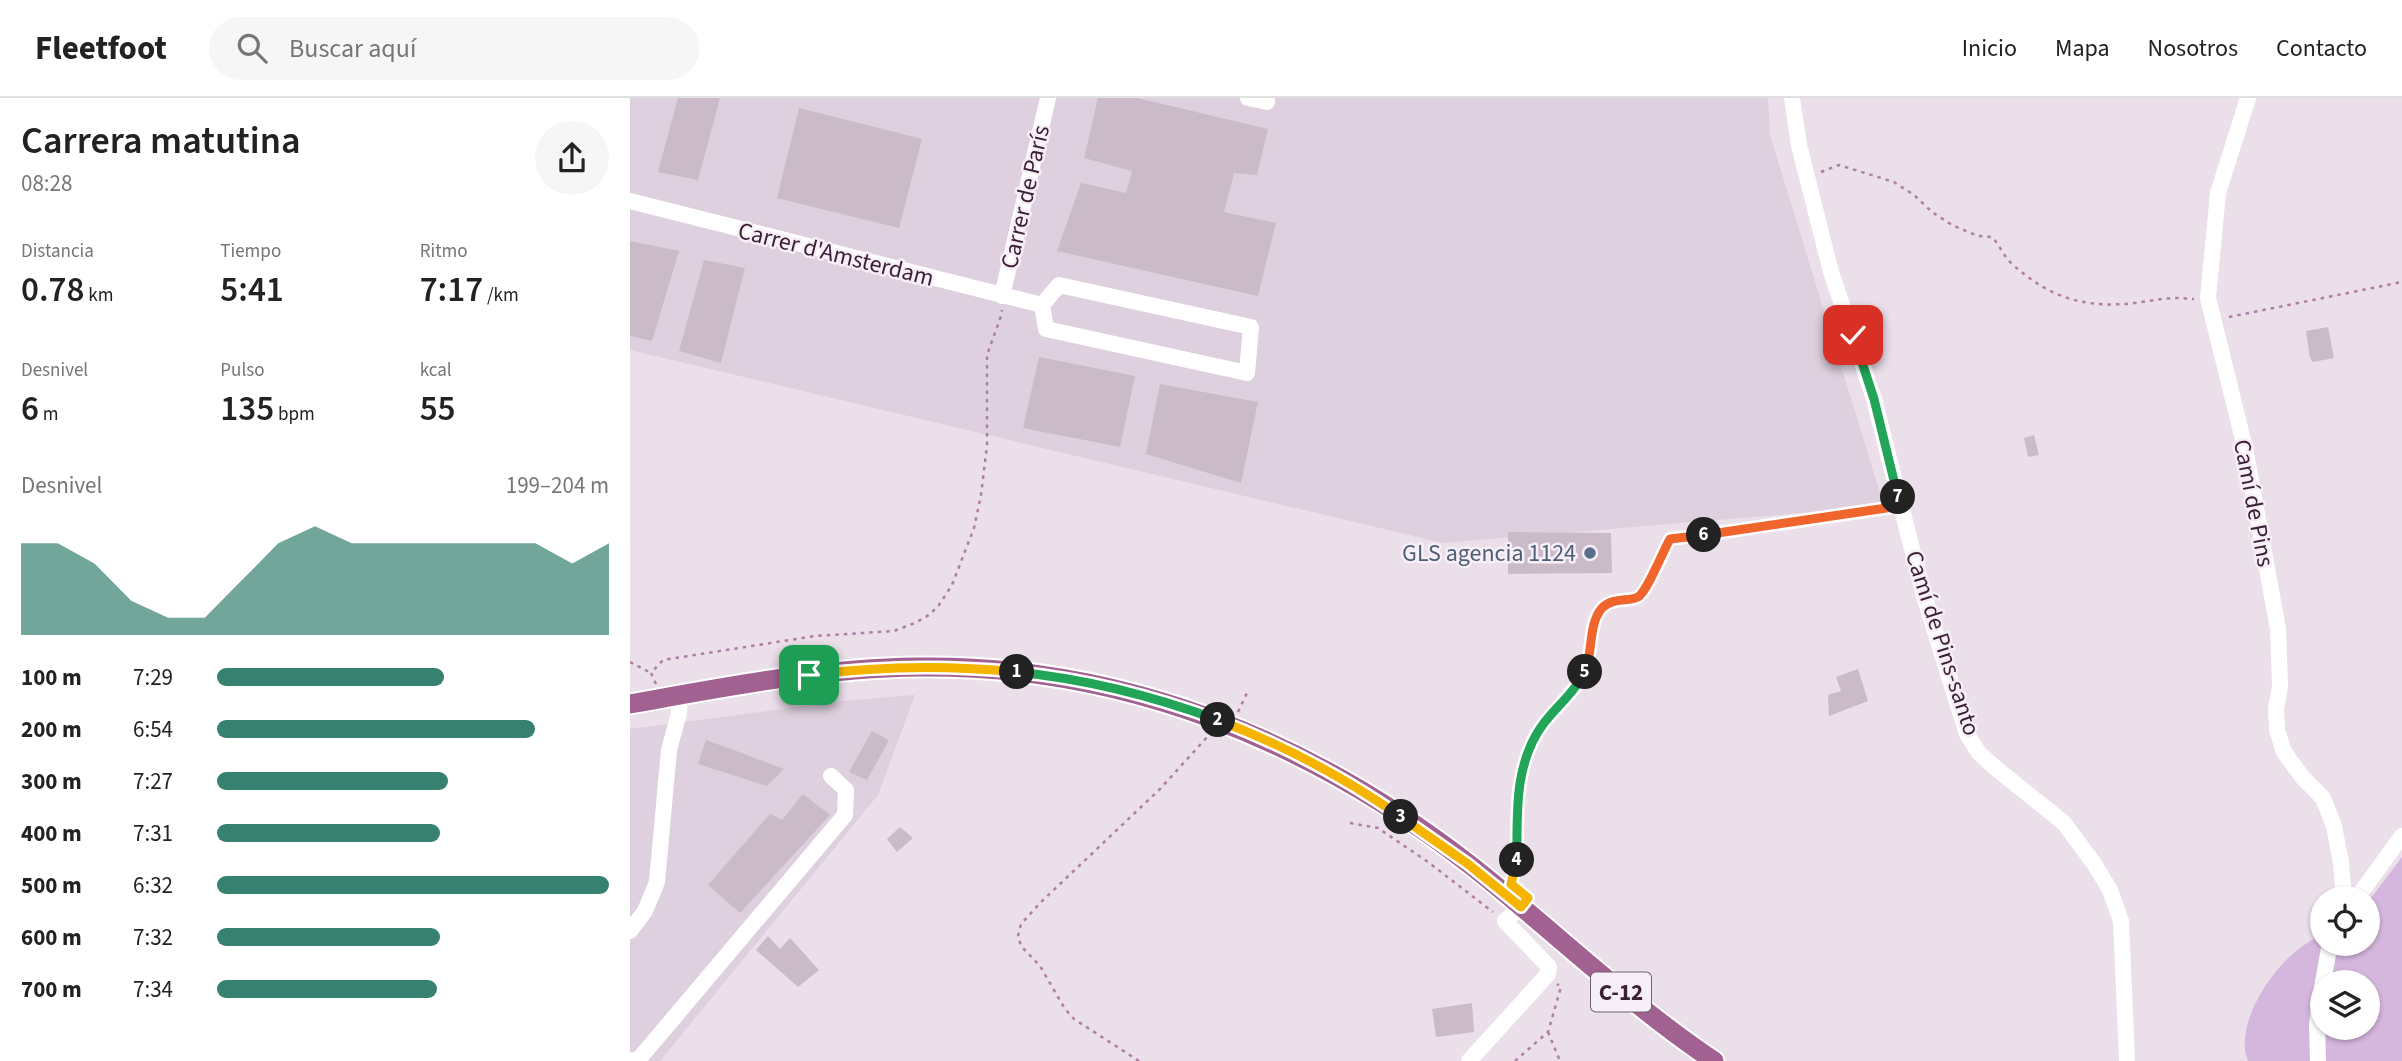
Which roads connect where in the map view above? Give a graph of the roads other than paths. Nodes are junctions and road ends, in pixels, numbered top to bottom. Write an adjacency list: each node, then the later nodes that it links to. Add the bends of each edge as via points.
1 (1048, 98): 7 (street, Carrer de París)
2 (1248, 98): 3 (street, via 1267,103)
3 (1267, 98)
4 (1792, 98): 21 (street, Camí de Pins-santo, via 1831,272 1874,399 1924,596 1968,734 1998,770 2064,823 2117,905)
5 (2248, 98): 13 (street, Camí de Pins, via 2218,193 2208,298 2245,448 2278,629 2277,730 2284,752 2323,798 2334,826)
6 (630, 201): 7 (street, Carrer d'Amsterdam)
7 (1002, 296): 8 (street, Carrer d'Amsterdam)
8 (1042, 305): 8 (street, via 1046,329 1247,373 1251,327 1059,285)
9 (680, 695): 10 (main road, C-12); 15 (main road, C-12, via 852,670 918,667 1043,675 1134,693 1223,722 1356,786); 16 (street, via 657,882)
10 (630, 704)
11 (831, 776): 18 (street, via 846,790 845,815 639,1059)
12 (2402, 836): 14 (street)
13 (2343, 886)
14 (2366, 886)
15 (1521, 907): 19 (street, via 1505,922 1549,967 1548,974); 20 (main road, C-12, via 1603,978)
16 (630, 931)
17 (2317, 1040): 22 (street)
18 (630, 1061)
19 (1469, 1061)
20 (1714, 1061)
21 (2127, 1061)
22 (2318, 1061)

